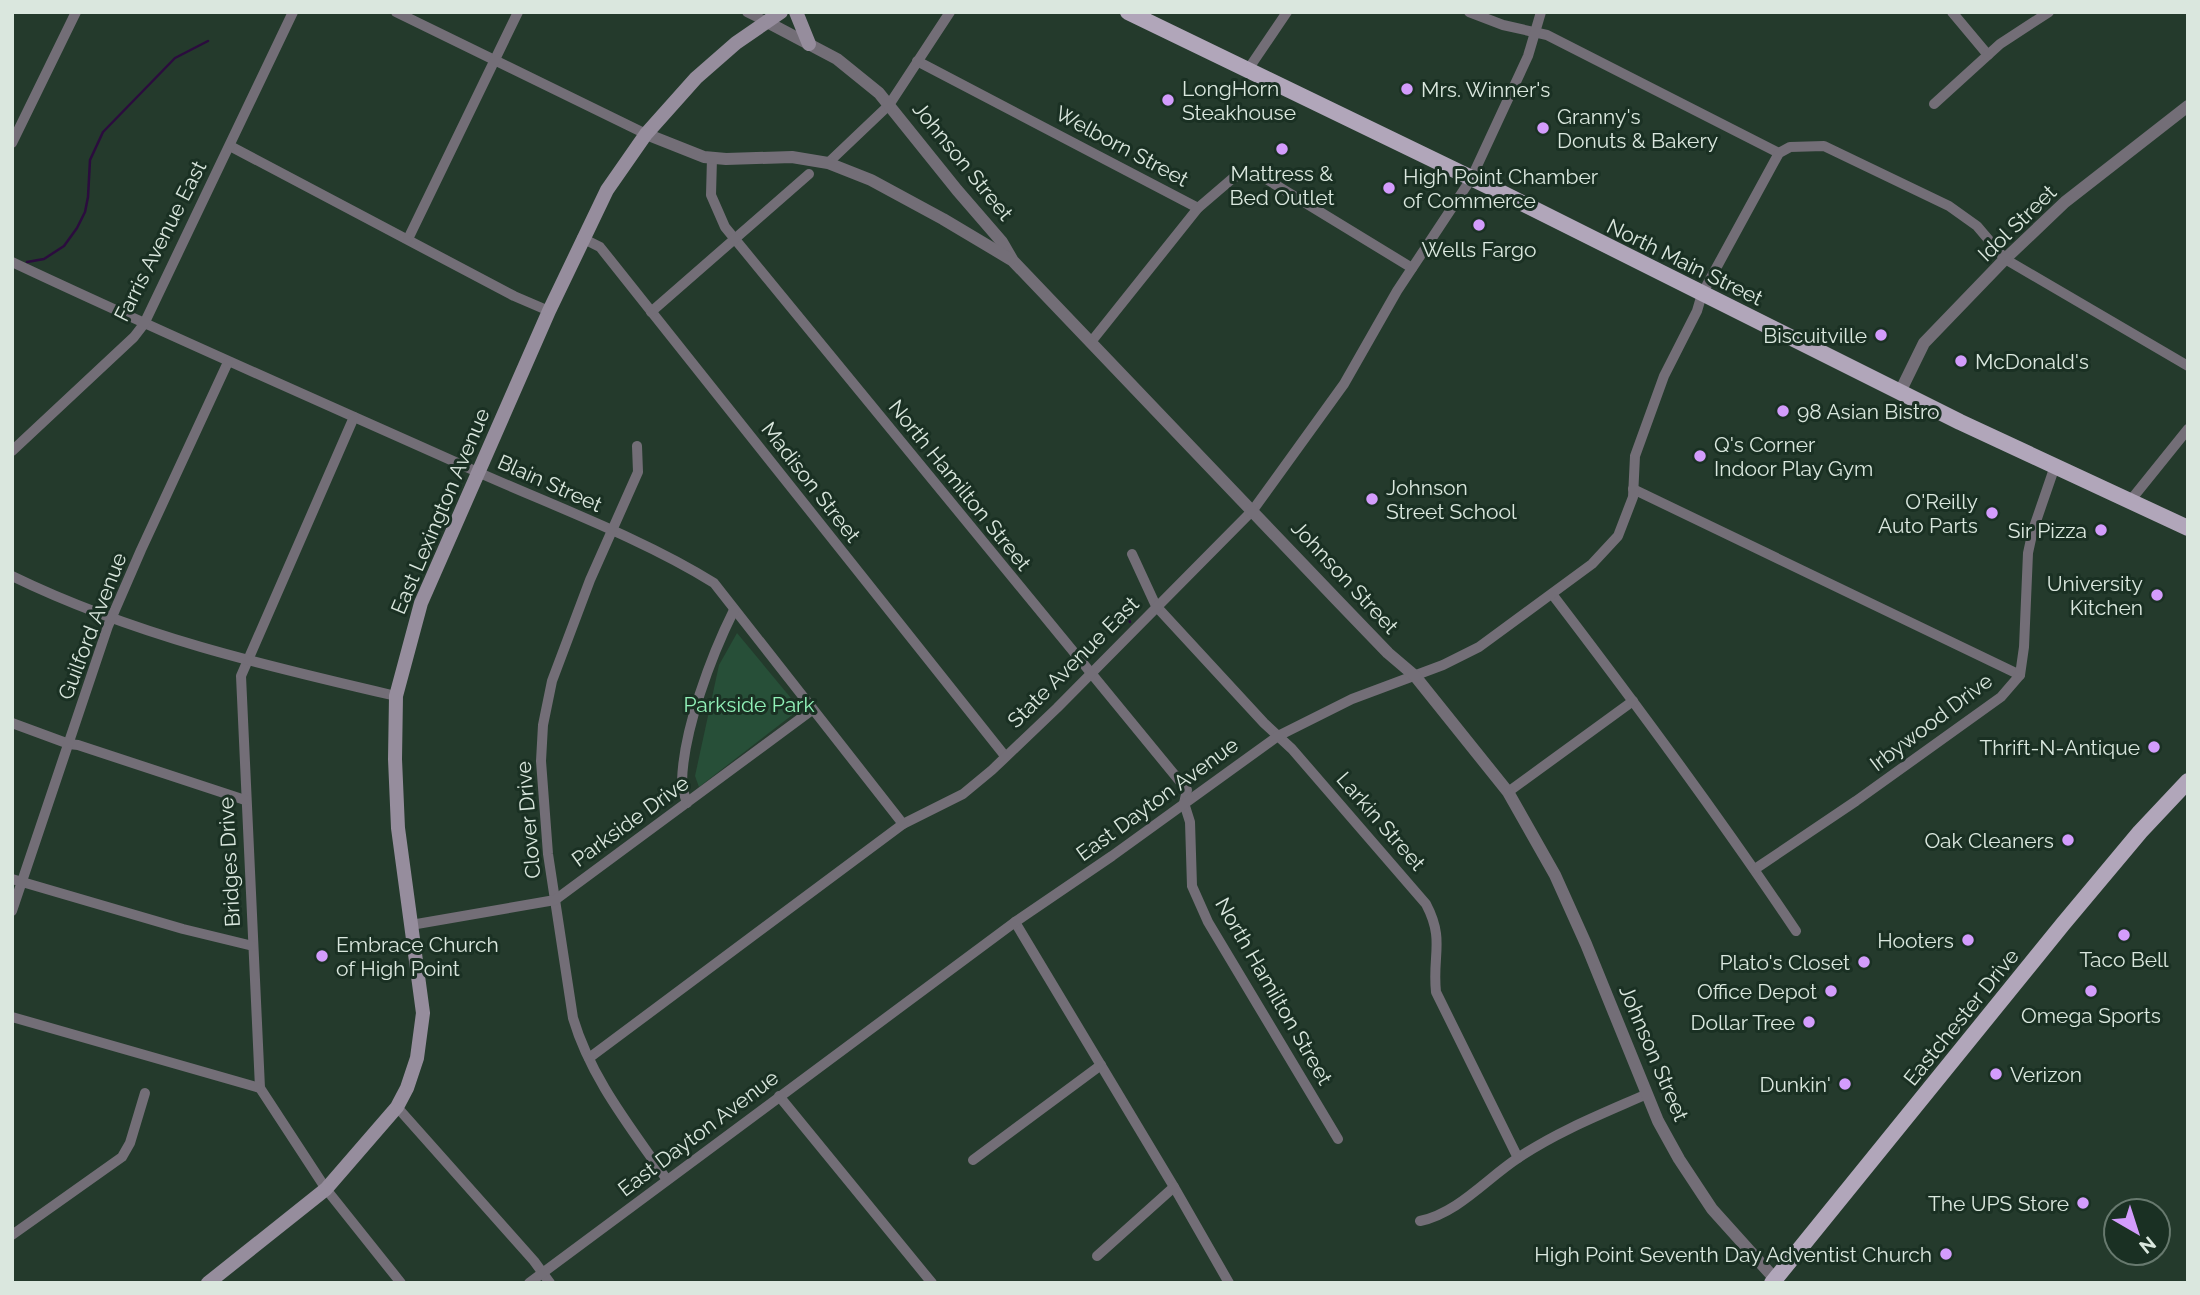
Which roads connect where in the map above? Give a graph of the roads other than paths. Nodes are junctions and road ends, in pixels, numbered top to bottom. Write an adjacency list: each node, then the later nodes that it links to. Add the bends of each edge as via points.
1 (76, 12): 26 (street)
2 (293, 12): 27 (street, Farris Avenue East)
3 (396, 12): 19 (street)
4 (518, 12): 19 (street)
5 (747, 12): 15 (street, Johnson Street)
6 (781, 12): 15 (main road, East Lexington Avenue)
7 (796, 12): 17 (main road)
8 (950, 12): 20 (street)
9 (1128, 12): 21 (main road, North Main Street)
10 (1287, 12): 21 (street)
11 (1469, 12): 16 (street)
12 (1541, 12): 16 (street, State Avenue East)
13 (1952, 12): 18 (street)
14 (2049, 12): 18 (street)
15 (767, 22): 17 (street, Johnson Street); 25 (main road, East Lexington Avenue, via 695,78)
16 (1535, 34): 28 (street, via 1546,35); 32 (street, State Avenue East)
17 (809, 44): 23 (street, Johnson Street, via 838,59)
18 (1988, 55): 22 (street)
19 (495, 60): 25 (street); 37 (street)
20 (916, 61): 23 (street); 33 (street, Welborn Street)
21 (1247, 71): 32 (main road, North Main Street)
22 (1934, 104)
23 (889, 105): 30 (street); 34 (street, Johnson Street)
24 (2188, 106): 39 (street, Idol Street, via 2065,202)
25 (646, 134): 29 (street); 36 (main road, East Lexington Avenue, via 607,190)
26 (12, 143)
27 (230, 146): 37 (street); 46 (street, Farris Avenue East)
28 (1779, 153): 39 (street, via 1790,147 1824,146 1949,206 1977,226); 43 (street, East Dayton Avenue)
29 (712, 158): 30 (street, via 792,157); 38 (street, North Hamilton Street, via 711,195)
30 (828, 163): 35 (street, via 871,180)
31 (809, 174): 38 (street)
32 (1471, 179): 42 (street, State Avenue East); 43 (main road, North Main Street)
33 (1198, 208): 42 (street, Welborn Street, via 1233,178 1245,173 1263,177); 47 (street)
34 (978, 214): 35 (street, via 965,223); 40 (street, Johnson Street)
35 (943, 219): 40 (street)
36 (582, 238): 44 (main road, East Lexington Avenue); 45 (street, Madison Street, via 600,247)
37 (408, 239): 44 (street)
38 (735, 239): 45 (street); 69 (street, North Hamilton Street)
39 (2005, 259): 49 (street); 50 (street, Idol Street, via 1924,343)
40 (1013, 261): 47 (street, Johnson Street)
41 (12, 262): 46 (street, Blain Street)
42 (1412, 268): 59 (street, State Avenue East, via 1344,384)
43 (1702, 294): 50 (main road, North Main Street); 57 (street, East Dayton Avenue, via 1664,376 1635,456)
44 (549, 312): 56 (main road, East Lexington Avenue)
45 (651, 312): 78 (street, Madison Street)
46 (144, 324): 48 (street, Blain Street); 54 (street, Farris Avenue East)
47 (1091, 342): 59 (street, Johnson Street)
48 (228, 362): 51 (street, Blain Street); 67 (street, Guilford Avenue)
49 (2188, 366)
50 (1900, 392): 55 (main road, North Main Street)
51 (354, 417): 56 (street, Blain Street); 68 (street, Bridges Drive)
52 (2188, 429): 58 (street)
53 (637, 446): 61 (street, Clover Drive, via 638,472)
54 (12, 451)
55 (2055, 466): 58 (main road, North Main Street); 70 (street, Irbywood Drive, via 2028,553)
56 (478, 472): 61 (street, Blain Street); 72 (main road, East Lexington Avenue, via 422,603)
57 (1633, 489): 64 (street, East Dayton Avenue, via 1618,536 1592,564); 70 (street)
58 (2130, 501): 60 (main road, North Main Street)
59 (1253, 510): 65 (street, State Avenue East); 71 (street, Johnson Street)
60 (2188, 528)
61 (612, 532): 66 (street, Blain Street, via 704,577); 87 (street, Clover Drive, via 552,681 543,725 543,806)
62 (1132, 554): 65 (street, Larkin Street)
63 (12, 576): 67 (street)
64 (1552, 594): 71 (street, East Dayton Avenue, via 1479,647); 73 (street)
65 (1156, 606): 69 (street, State Avenue East); 76 (street, Larkin Street)
66 (734, 610): 74 (street, Blain Street); 82 (street, via 694,713 682,785)
67 (111, 618): 68 (street); 77 (street, Guilford Avenue)
68 (246, 661): 72 (street); 81 (street, Bridges Drive, via 241,676)
69 (1090, 673): 78 (street, State Avenue East); 83 (street, North Hamilton Street, via 1187,790)
70 (2020, 675): 85 (street, Irbywood Drive, via 2001,697)
71 (1415, 676): 76 (street, East Dayton Avenue, via 1352,699); 80 (street, Johnson Street)
72 (396, 696): 90 (main road, East Lexington Avenue, via 398,828)
73 (1633, 701): 80 (street); 85 (street)
74 (811, 709): 82 (street, Parkside Drive); 84 (street, Blain Street)
75 (12, 723): 77 (street)
76 (1278, 736): 83 (street, East Dayton Avenue); 102 (street, Larkin Street, via 1426,904 1436,922 1436,992)
77 (69, 744): 81 (street); 86 (street, Guilford Avenue)
78 (1005, 756): 84 (street, State Avenue East, via 963,794)
79 (2188, 781): 111 (main road, Eastchester Drive, via 2063,923)
80 (1508, 792): 98 (street, Johnson Street, via 1560,887)
81 (245, 800): 92 (street, Bridges Drive)
82 (687, 803): 87 (street, Parkside Drive)
83 (1184, 803): 89 (street, East Dayton Avenue); 101 (street, North Hamilton Street, via 1190,822 1192,886 1208,922)
84 (903, 824): 94 (street, State Avenue East)
85 (1755, 869): 91 (street)
86 (18, 880): 88 (street, Guilford Avenue); 92 (street)
87 (555, 900): 90 (street, Parkside Drive); 94 (street, Clover Drive, via 573,1018)
88 (12, 911)
89 (1015, 922): 95 (street); 99 (street, East Dayton Avenue)
90 (411, 925): 100 (main road, East Lexington Avenue, via 423,1013 417,1058)
91 (1796, 931)
92 (253, 946): 96 (street, Bridges Drive)
93 (12, 1017): 96 (street)
94 (589, 1058): 104 (street, Clover Drive, via 605,1091)
95 (1101, 1065): 103 (street); 105 (street)
96 (260, 1088): 106 (street)
97 (145, 1093): 108 (street, via 122,1157)
98 (1647, 1094): 102 (street); 111 (street, Johnson Street, via 1697,1188)
99 (779, 1096): 104 (street, East Dayton Avenue); 116 (street)
100 (397, 1107): 106 (main road, East Lexington Avenue); 110 (street)
101 (1338, 1139)
102 (1518, 1158): 107 (street, via 1446,1212)
103 (973, 1160)
104 (667, 1180): 110 (street, East Dayton Avenue)
105 (1174, 1187): 109 (street); 117 (street)
106 (326, 1189): 112 (main road, East Lexington Avenue); 113 (street)
107 (1420, 1221)
108 (12, 1235)
109 (1097, 1256)
110 (541, 1273): 114 (street, East Dayton Avenue); 115 (street)
111 (1777, 1282)
112 (208, 1283)
113 (401, 1283)
114 (529, 1283)
115 (550, 1283)
116 (932, 1283)
117 (1229, 1283)

